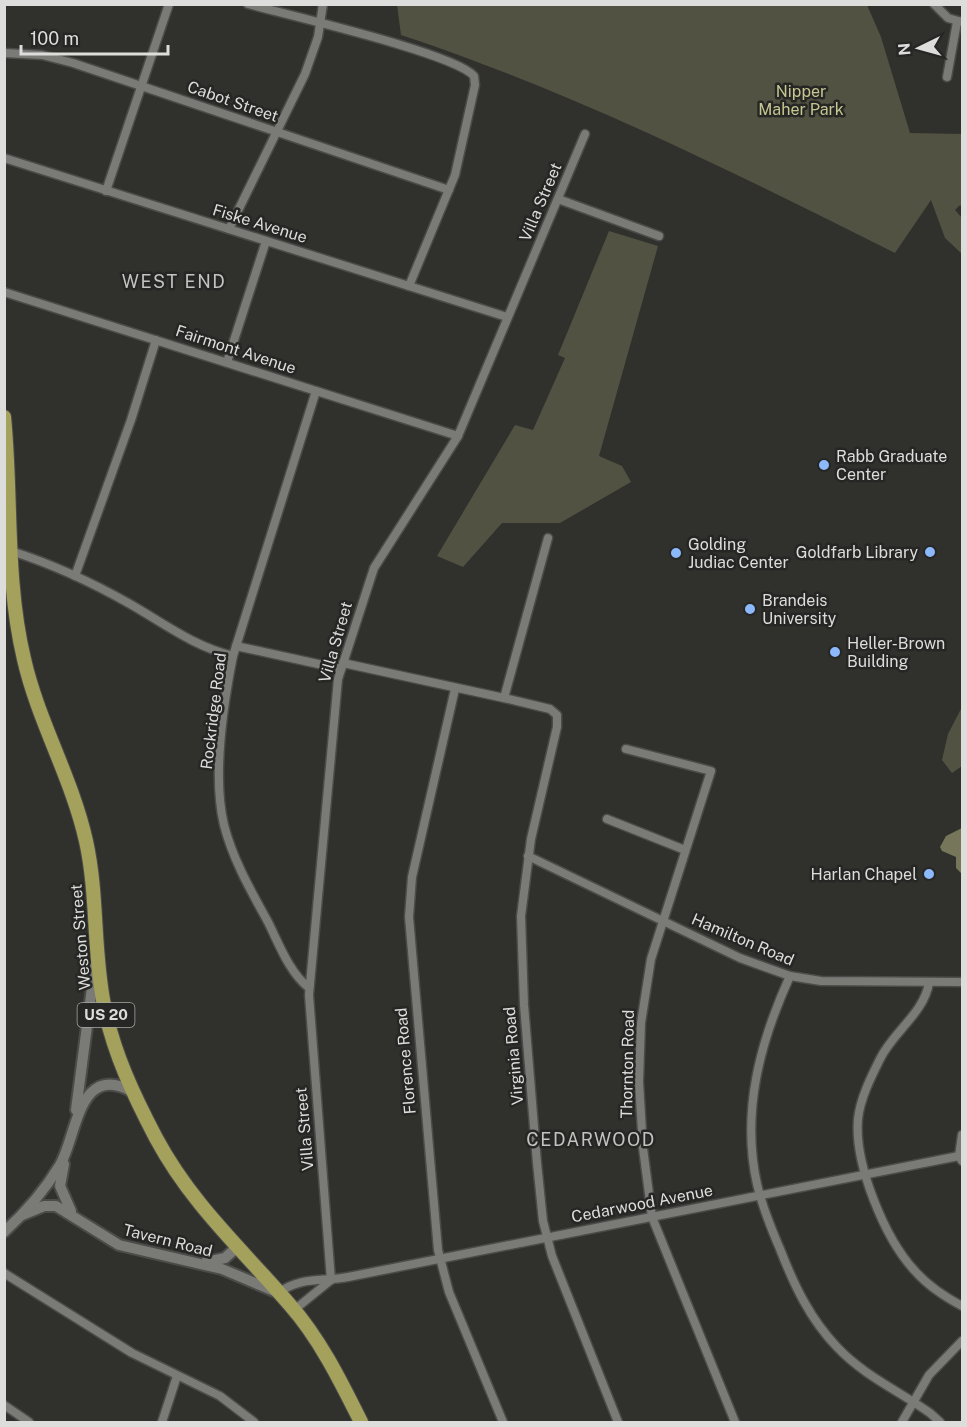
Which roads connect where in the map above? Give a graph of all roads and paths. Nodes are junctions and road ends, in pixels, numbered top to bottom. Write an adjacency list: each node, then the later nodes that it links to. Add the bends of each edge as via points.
1 (169, 4): 9 (street)
2 (248, 4): 6 (street)
3 (322, 4): 6 (street)
4 (934, 4): 5 (street, via 948,18)
5 (960, 22): 8 (street)
6 (320, 24): 10 (street, via 306,74); 13 (street, via 444,60 474,76 463,141)
7 (4, 53): 9 (street, Cabot Street, via 50,57)
8 (947, 77)
9 (141, 86): 10 (street, Cabot Street); 14 (street)
10 (276, 132): 13 (street, Cabot Street); 16 (street)
11 (585, 134): 15 (street, Villa Street)
12 (4, 158): 14 (street, Fiske Avenue)
13 (449, 190): 19 (street)
14 (106, 191): 16 (street, Fiske Avenue)
15 (558, 199): 17 (street); 21 (street, Villa Street)
16 (229, 229): 18 (street, Fiske Avenue)
17 (658, 237)
18 (266, 241): 19 (street, Fiske Avenue); 23 (street)
19 (409, 286): 21 (street, Fiske Avenue)
20 (4, 292): 22 (street, Fairmont Avenue)
21 (507, 316): 26 (street, Villa Street)
22 (156, 340): 23 (street, Fairmont Avenue); 30 (street)
23 (227, 362): 24 (street, Fairmont Avenue)
24 (316, 391): 26 (street, Fairmont Avenue); 31 (street, Rockridge Road)
25 (4, 417): 27 (main road, Weston Street / US 20)
26 (458, 436): 33 (street, Villa Street, via 378,559)
27 (6, 442): 29 (main road, Weston Street / US 20)
28 (548, 538): 35 (street)
29 (11, 551): 30 (street); 41 (main road, Weston Street / US 20, via 24,659 80,817 91,870)
30 (75, 576): 32 (street, via 132,605 185,639)
31 (236, 646): 32 (street, Rockridge Road); 33 (street)
32 (233, 656): 45 (street, Rockridge Road, via 220,777 225,827 253,895 292,969)
33 (342, 666): 34 (street); 45 (street, Villa Street, via 334,698)
34 (454, 689): 35 (street); 59 (street, Florence Road, via 414,866 409,917)
35 (504, 698): 39 (street, Virginia Road, via 555,712 557,727)
36 (626, 749): 38 (street, Thornton Road, via 711,771)
37 (607, 819): 38 (street)
38 (685, 850): 40 (street, Thornton Road)
39 (528, 855): 40 (street, Hamilton Road); 57 (street, Virginia Road, via 521,961)
40 (662, 920): 42 (street, Hamilton Road, via 747,961); 55 (street, Thornton Road, via 647,979 639,1058 643,1148)
41 (96, 934): 46 (main road, Weston Street / US 20, via 107,1020); 47 (street)
42 (790, 976): 44 (street, Hamilton Road, via 821,981); 52 (street, via 770,1024 755,1081 753,1142)
43 (963, 982): 44 (street, Hamilton Road)
44 (929, 983): 51 (street, via 921,1004 886,1049 861,1104 858,1128)
45 (309, 988): 62 (street, Villa Street)
46 (133, 1092): 47 (street, via 112,1086 94,1091 81,1105); 58 (main road, Weston Street / US 20, via 177,1174)
47 (75, 1123): 49 (street)
48 (963, 1135): 50 (street)
49 (70, 1143): 53 (street, via 60,1186); 54 (street, via 55,1173)
50 (961, 1159): 51 (street, Cedarwood Avenue)
51 (867, 1174): 52 (street, Cedarwood Avenue); 64 (street, via 887,1227 911,1267 930,1286)
52 (760, 1195): 55 (street, Cedarwood Avenue); 68 (street, via 792,1279 819,1327 853,1362)
53 (73, 1214): 54 (street, Tavern Road, via 47,1205); 60 (street, Tavern Road, via 119,1245)
54 (22, 1215): 56 (street)
55 (652, 1217): 57 (street, Cedarwood Avenue); 76 (street, Thornton Road)
56 (4, 1232)
57 (546, 1237): 59 (street, Cedarwood Avenue); 75 (street, Virginia Road)
58 (236, 1248): 60 (street, via 222,1260); 63 (main road, Weston Street / US 20)
59 (440, 1259): 62 (street, Cedarwood Avenue); 74 (street, Florence Road, via 449,1292)
60 (194, 1262): 63 (street, Tavern Road, via 231,1271)
61 (4, 1273): 67 (street, via 121,1347)
62 (331, 1280): 63 (street, Cedarwood Avenue, via 302,1281); 65 (street, Cedarwood Avenue)
63 (278, 1293): 65 (main road, Weston Street / US 20)
64 (963, 1306)
65 (294, 1310): 73 (main road, Weston Street / US 20, via 332,1367)
66 (963, 1341): 68 (street, via 929,1375)
67 (177, 1376): 71 (street); 72 (street, via 228,1401)
68 (912, 1401): 77 (street); 78 (street)
69 (4, 1405): 70 (street)
70 (29, 1422)
71 (162, 1422)
72 (254, 1422)
73 (361, 1422)
74 (503, 1422)
75 (618, 1422)
76 (735, 1422)
77 (902, 1422)
78 (940, 1422)

